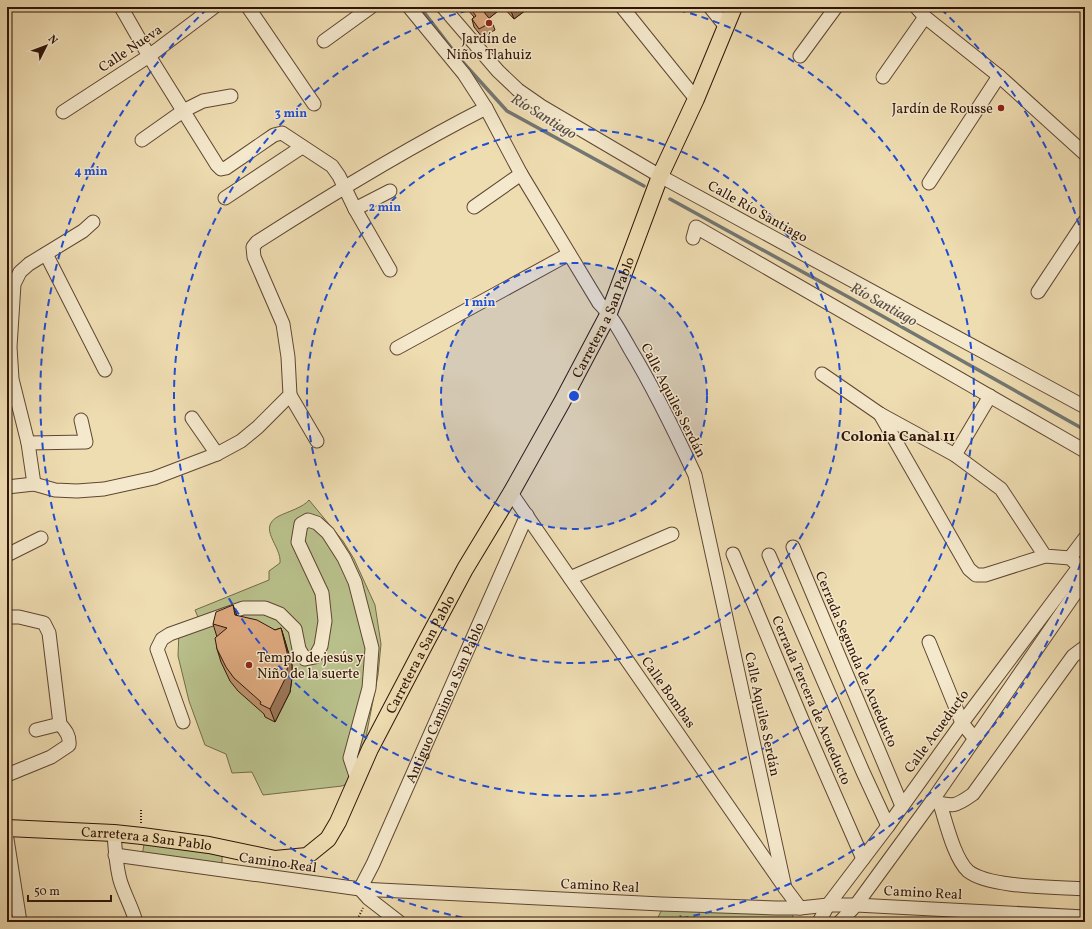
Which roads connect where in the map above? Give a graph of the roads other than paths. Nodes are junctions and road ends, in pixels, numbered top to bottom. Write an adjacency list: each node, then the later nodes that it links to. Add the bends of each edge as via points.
1 (121, 7): 15 (street)
2 (214, 7): 15 (street, Calle Nueva)
3 (248, 7): 21 (street)
4 (371, 7): 14 (street)
5 (409, 7): 22 (street, Calle Aquiles Serdán, via 464,74)
6 (443, 7): 29 (street, Calle Río Santiago, via 498,71 518,90)
7 (622, 7): 20 (street)
8 (710, 7): 13 (street)
9 (734, 7): 13 (main road)
10 (836, 7): 16 (street)
11 (916, 7): 12 (street)
12 (925, 17): 17 (street); 18 (street)
13 (726, 27): 20 (main road)
14 (324, 41)
15 (149, 56): 23 (street); 24 (street, Calle Nueva)
16 (800, 56)
17 (999, 76): 27 (street); 30 (street)
18 (883, 77)
19 (231, 96): 23 (street, via 203,102)
20 (696, 99): 29 (main road)
21 (314, 104)
22 (486, 108): 28 (street, Calle Aquiles Serdán); 31 (street)
23 (183, 111): 25 (street); 26 (street, via 221,169 278,133 282,133)
24 (63, 112)
25 (142, 140)
26 (302, 147): 31 (street, via 332,166); 33 (street)
27 (1085, 154)
28 (521, 174): 34 (street); 40 (street, Calle Aquiles Serdán)
29 (660, 176): 43 (main road, Carretera a San Pablo); 50 (street, Calle Río Santiago)
30 (929, 183)
31 (343, 187): 35 (street); 48 (street, via 252,247 283,324)
32 (390, 191): 35 (street)
33 (225, 198)
34 (474, 207)
35 (355, 208): 41 (street)
36 (1085, 221): 42 (street)
37 (94, 222): 39 (street)
38 (693, 238): 49 (street, via 696,227)
39 (46, 254): 44 (street, via 20,272 14,284); 46 (street)
40 (569, 254): 43 (street, Calle Aquiles Serdán, via 599,303); 45 (street)
41 (390, 270)
42 (1038, 292)
43 (609, 313): 61 (main road, Carretera a San Pablo); 91 (street, Calle Aquiles Serdán, via 672,425 695,475)
44 (9, 324): 55 (street, via 12,379)
45 (397, 348)
46 (105, 370)
47 (822, 374): 51 (street)
48 (290, 395): 54 (street); 57 (street, via 241,441)
49 (990, 396): 56 (street); 58 (street)
50 (1085, 407)
51 (880, 414): 58 (street); 70 (street, via 968,569 976,575 985,575)
52 (192, 418): 57 (street)
53 (81, 420): 55 (street, via 86,442)
54 (317, 441)
55 (28, 443): 59 (street)
56 (1085, 451)
57 (217, 454): 59 (street, via 154,478 104,489 55,490)
58 (955, 455): 70 (street, via 1001,490)
59 (34, 484): 60 (street)
60 (7, 487)
61 (511, 493): 62 (street, Calle Bombas); 82 (main road, Carretera a San Pablo, via 429,635)
62 (527, 515): 72 (street, Calle Bombas); 93 (street, Antiguo Camino a San Pablo, via 373,864)
63 (672, 534): 72 (street)
64 (41, 538): 68 (street)
65 (1085, 538): 71 (street)
66 (793, 547): 84 (street, Cerrada Segunda de Acueducto)
67 (733, 554): 90 (street, Cerrada Tercera de Acueducto)
68 (7, 555)
69 (769, 555): 85 (street)
70 (1045, 556): 71 (street)
71 (1081, 568): 77 (street, Calle Acueducto); 80 (street)
72 (570, 578): 91 (street, Calle Bombas)
73 (7, 617): 78 (street, via 44,623 49,633)
74 (929, 642): 77 (street)
75 (1085, 647): 83 (street, via 1073,656 973,794 951,806)
76 (183, 722): 82 (street, via 157,650 162,639 170,634 243,608 266,608 280,614 295,629 299,649 305,659 315,657 321,646 325,620 322,593 298,542 301,524 308,520 318,523 328,533 344,558 355,582 372,648 369,688 350,758)
77 (962, 723): 80 (street); 84 (street, Calle Acueducto)
78 (60, 724): 79 (street); 81 (street, via 67,732 69,745 51,757)
79 (36, 730)
80 (975, 739): 83 (street)
81 (7, 775)
82 (357, 779): 87 (main road, Carretera a San Pablo, via 328,839 307,856 275,859 209,845)
83 (936, 802): 92 (street, via 956,852 968,870 980,878 1009,884); 95 (street)
84 (902, 806): 85 (street, Calle Acueducto)
85 (888, 826): 90 (street, Calle Acueducto)
86 (7, 828): 87 (main road, Carretera a San Pablo)
87 (114, 833): 89 (street)
88 (7, 838): 99 (street)
89 (115, 855): 93 (street, Camino Real); 100 (street, via 120,881)
90 (863, 859): 94 (street, Calle Acueducto)
91 (785, 888): 96 (street, Calle Bombas)
92 (1085, 889)
93 (364, 893): 96 (street, Camino Real); 101 (street)
94 (828, 904): 95 (street, Camino Real); 96 (street, Camino Real); 102 (street, Calle Acueducto)
95 (856, 905): 98 (street, Camino Real); 103 (street)
96 (800, 908)
97 (1085, 916): 98 (street, Camino Real)
98 (1030, 918)
99 (20, 922)
100 (136, 922)
101 (399, 922)
102 (819, 922)
103 (840, 922)

